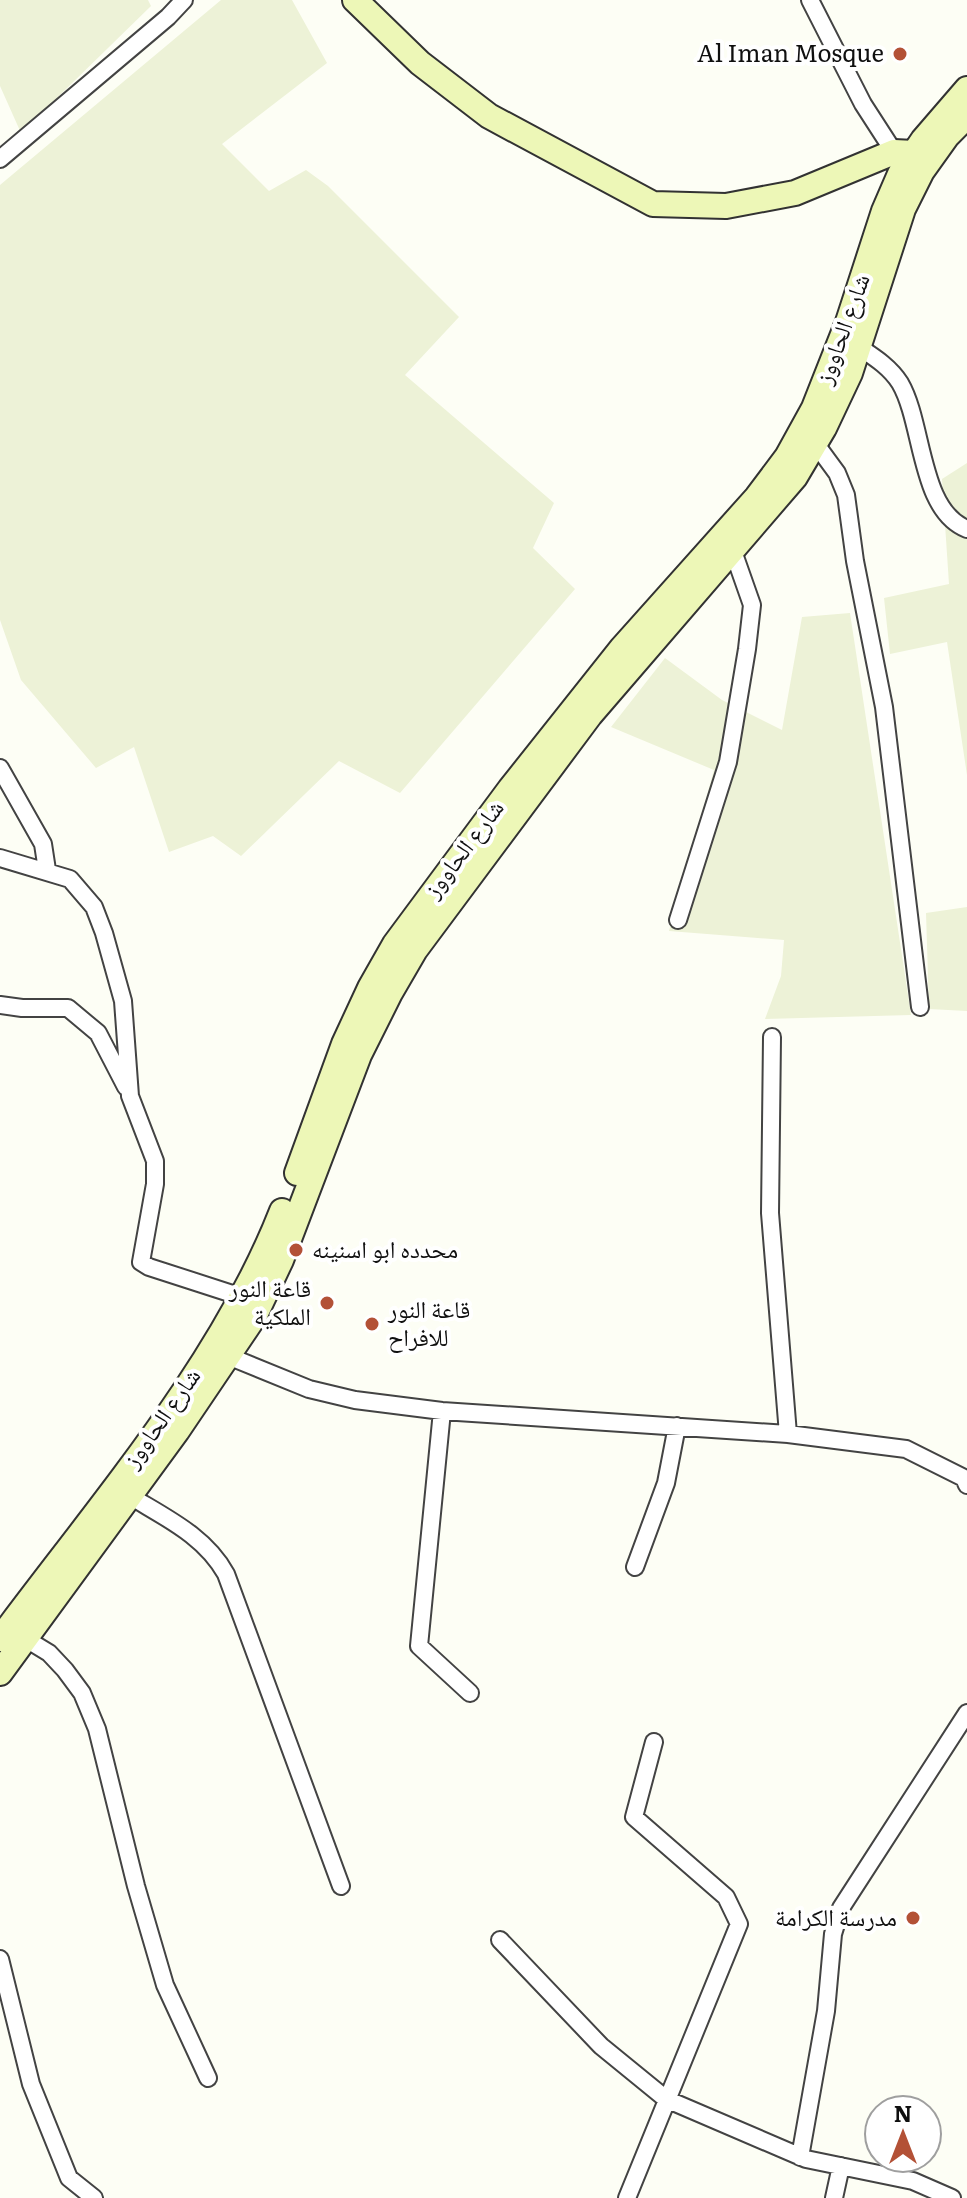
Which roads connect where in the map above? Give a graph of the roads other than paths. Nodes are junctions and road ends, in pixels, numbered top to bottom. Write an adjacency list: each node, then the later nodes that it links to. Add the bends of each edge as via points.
1 (184, 0): 9 (street)
2 (355, 0): 5 (main road)
3 (366, 0): 5 (main road)
4 (810, 0): 8 (street, via 863,104)
5 (380, 24): 8 (main road, via 420,63 489,116 653,204 726,206 795,193)
6 (967, 89): 8 (main road, شارع الحاووز)
7 (967, 116): 8 (main road, via 947,136)
8 (913, 155): 10 (main road, via 903,209); 22 (main road, شارع الحاووز, via 884,211 814,408 787,457 622,648 395,944 344,1044)
9 (0, 159)
10 (859, 347): 11 (main road); 12 (street, via 899,381 939,505 954,524)
11 (815, 443): 13 (main road, via 795,477); 19 (street, via 846,495 884,707)
12 (967, 529)
13 (733, 551): 17 (street, via 752,605 747,649 728,762); 22 (main road, via 590,715 415,950 359,1055 281,1260)
14 (0, 768): 16 (street, via 43,844)
15 (0, 858): 16 (street)
16 (47, 870): 21 (street, via 70,879 84,893 104,933 123,1001)
17 (678, 920)
18 (0, 1005): 21 (street, via 68,1008 98,1033)
19 (920, 1007)
20 (772, 1037): 26 (street, via 770,1213)
21 (130, 1096): 22 (street, via 155,1161 141,1262)
22 (251, 1300): 23 (main road); 30 (main road, شارع الحاووز)
23 (228, 1356): 24 (street, via 309,1389); 28 (main road)
24 (442, 1411): 25 (street); 33 (street, via 419,1646)
25 (677, 1426): 26 (street); 29 (street, via 666,1483)
26 (788, 1434): 27 (street, via 906,1449)
27 (966, 1478)
28 (130, 1496): 31 (main road); 36 (street, via 201,1541 226,1574)
29 (635, 1567)
30 (0, 1639)
31 (26, 1639): 32 (main road); 39 (street, via 65,1670 97,1729 165,1985)
32 (0, 1673)
33 (470, 1693)
34 (967, 1713): 41 (street, via 841,1908)
35 (654, 1742): 40 (street, via 634,1817 726,1897 739,1924)
36 (341, 1886)
37 (500, 1940): 40 (street, via 601,2046)
38 (0, 1959): 43 (street, via 31,2084 69,2178)
39 (208, 2078)
40 (666, 2099): 41 (street); 44 (street)
41 (800, 2157): 42 (street)
42 (841, 2166): 45 (street); 46 (street, via 913,2181)
43 (94, 2198)
44 (627, 2198)
45 (834, 2198)
46 (952, 2198)

